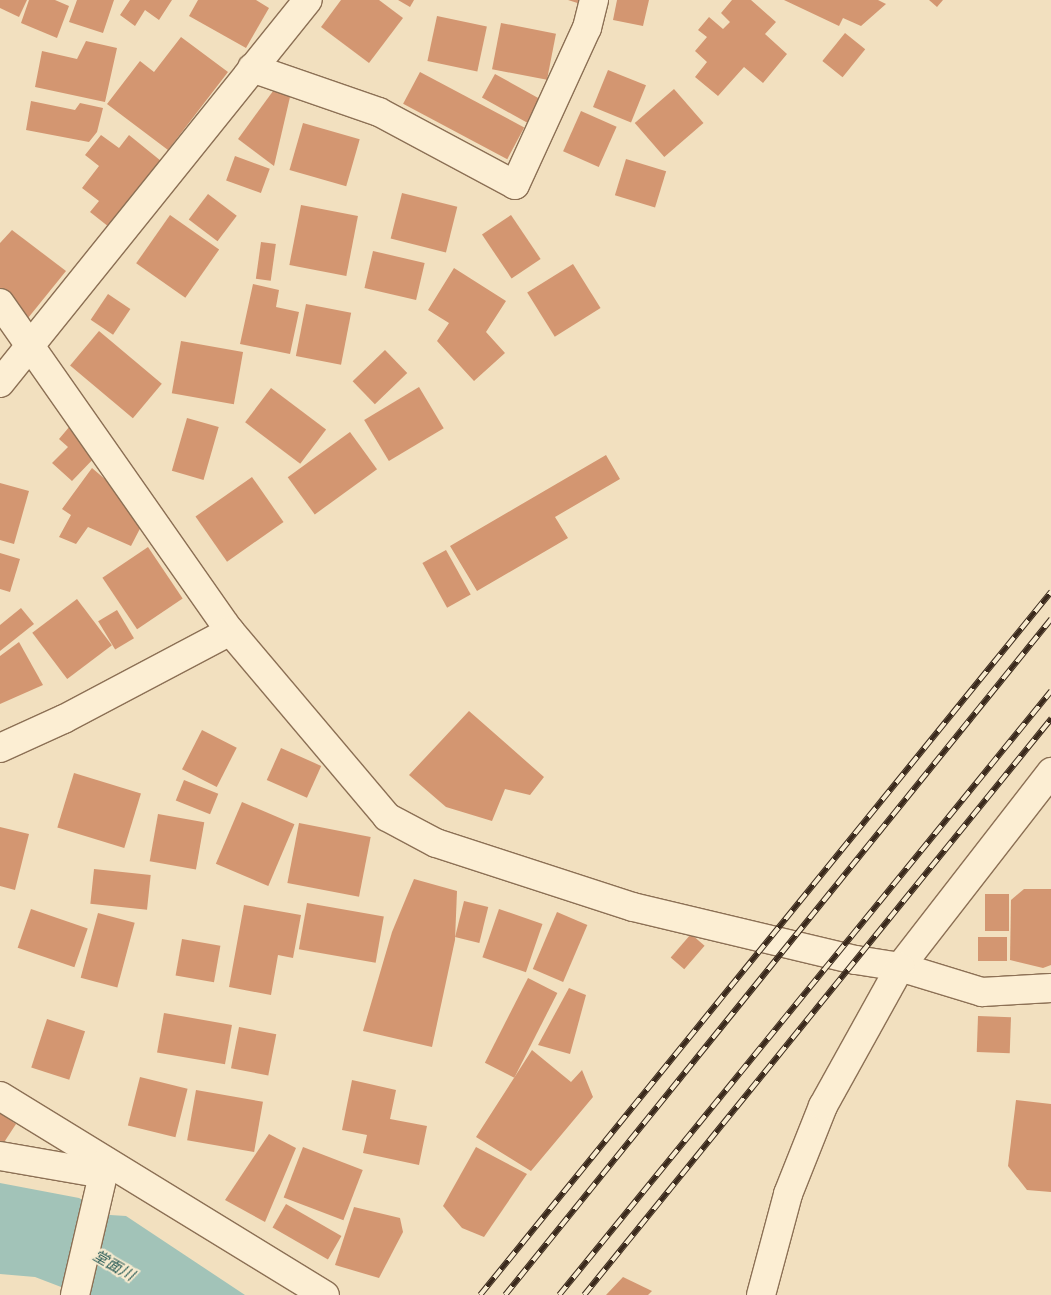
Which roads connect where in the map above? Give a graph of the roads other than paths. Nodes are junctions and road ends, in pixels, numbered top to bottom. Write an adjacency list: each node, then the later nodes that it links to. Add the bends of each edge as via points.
1 (308, 0): 3 (street)
2 (594, 0): 3 (street, via 587,28 515,186 379,112)
3 (252, 68): 5 (street)
4 (0, 303): 5 (street)
5 (32, 344): 6 (street); 7 (street)
6 (0, 383)
7 (230, 632): 8 (street, via 64,719); 10 (street, via 387,817 436,843 633,907 787,945)
8 (0, 748)
9 (1051, 772): 10 (street)
10 (900, 967): 11 (street, via 982,992); 17 (street, via 822,1106 788,1194)
11 (1051, 988)
12 (0, 1096): 14 (street)
13 (0, 1156): 14 (street)
14 (104, 1168): 15 (street); 16 (street)
15 (75, 1295)
16 (325, 1295)
17 (761, 1295)

